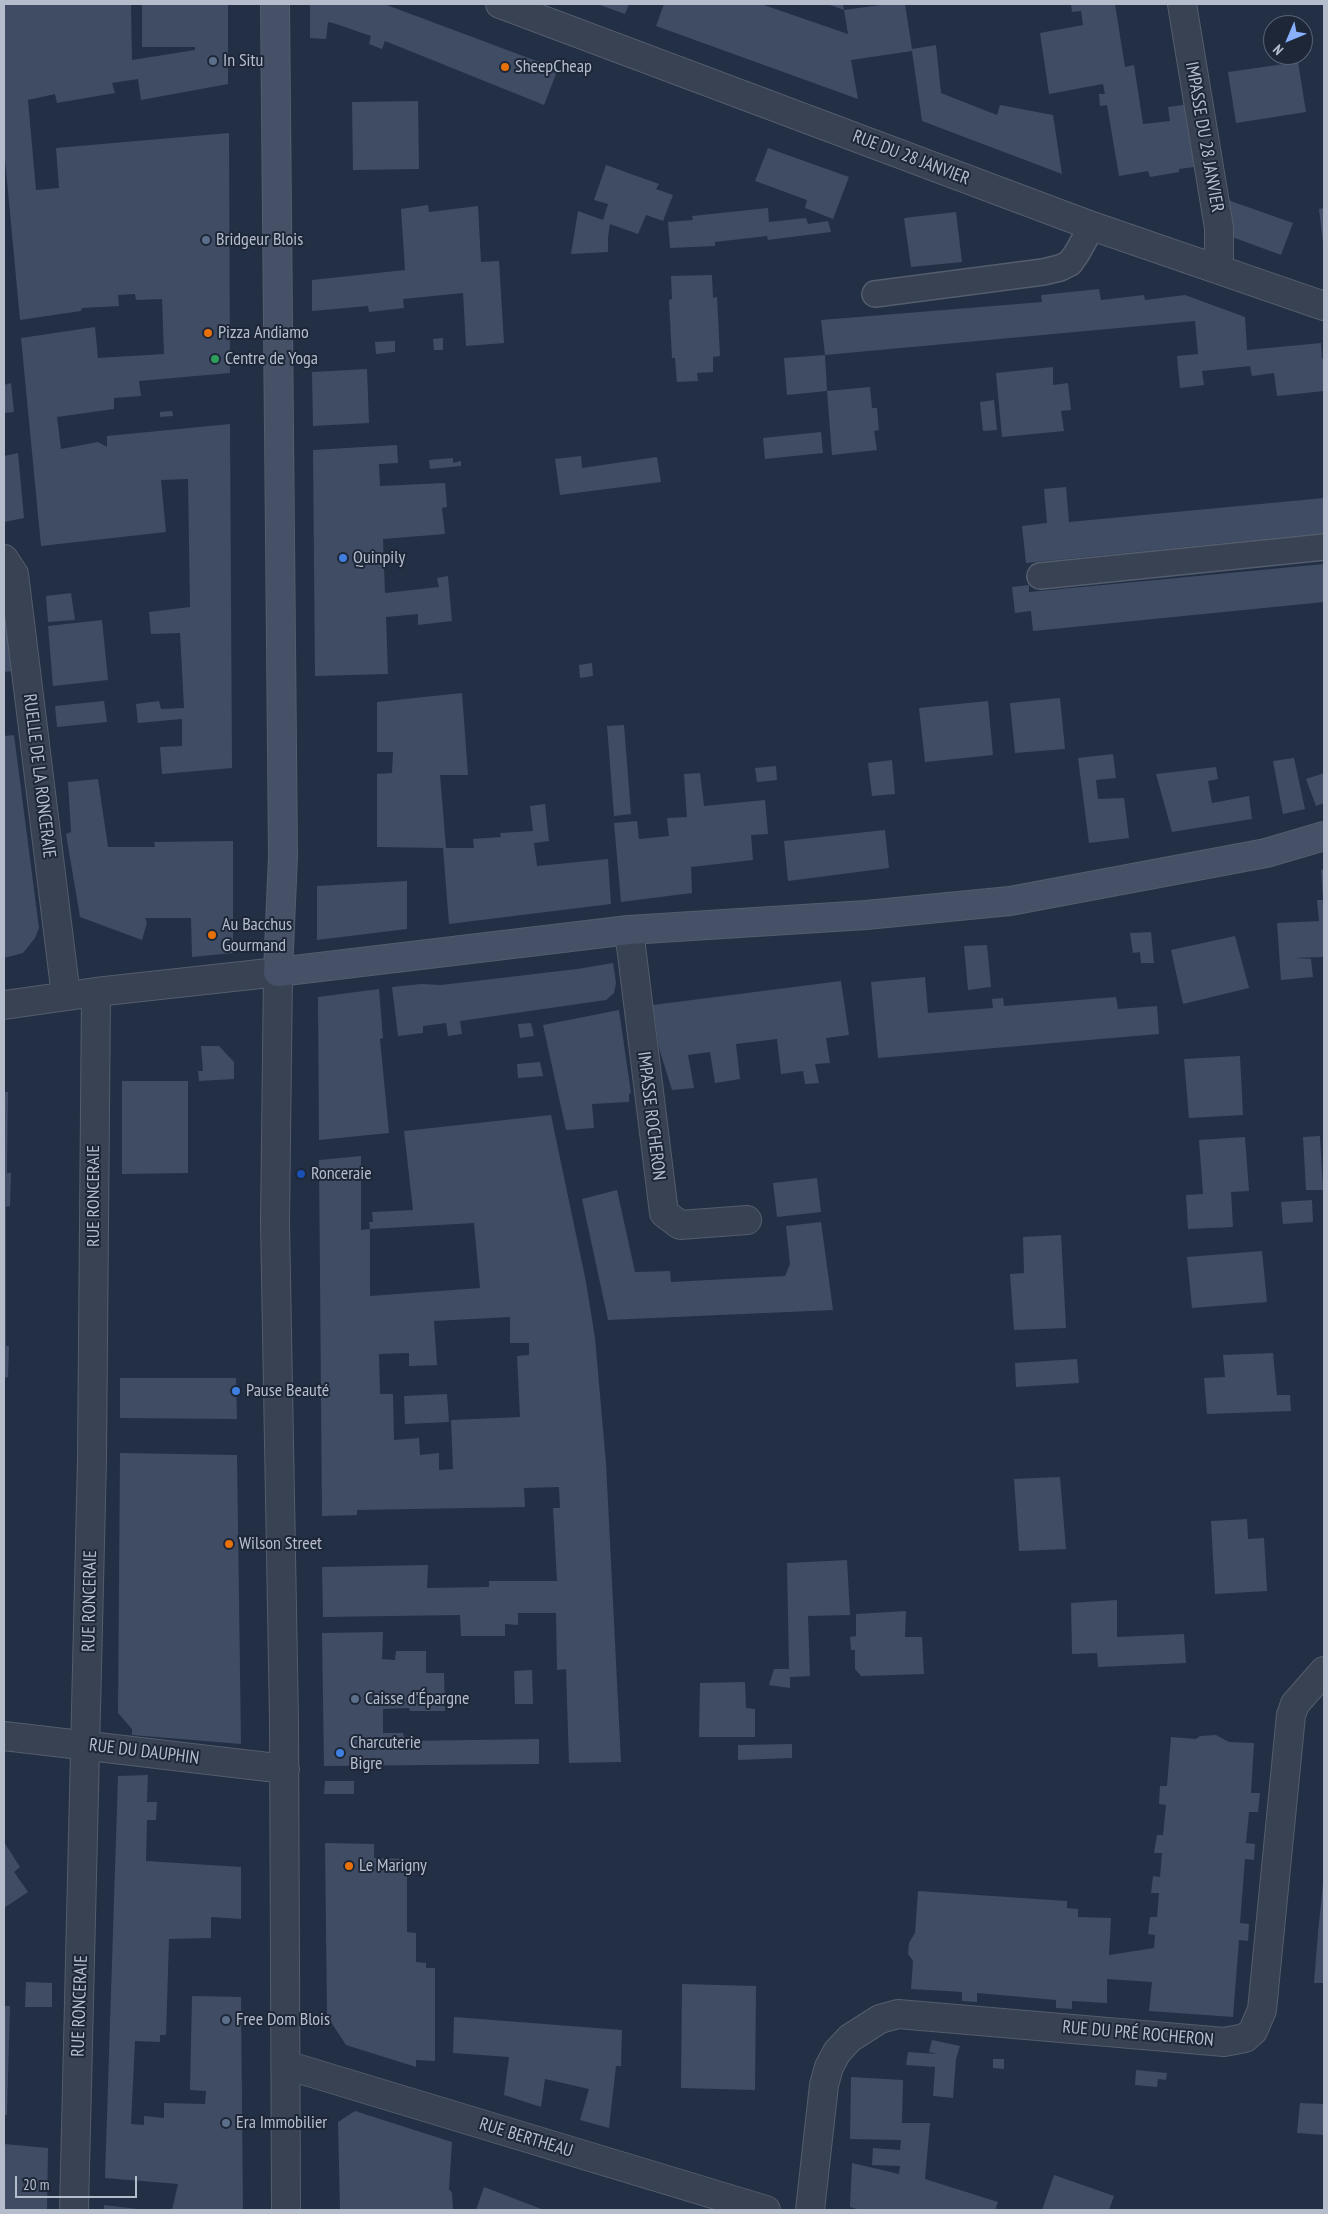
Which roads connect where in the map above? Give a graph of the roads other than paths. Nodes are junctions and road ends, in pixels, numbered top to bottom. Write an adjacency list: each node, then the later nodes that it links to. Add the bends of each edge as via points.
1 (275, 4): 13 (street, via 283,856)
2 (500, 4): 4 (street, RUE DU 28 JANVIER)
3 (1182, 4): 5 (street, IMPASSE DU 28 JANVIER, via 1220,228)
4 (1092, 226): 5 (street, RUE DU 28 JANVIER); 6 (lane, via 1070,263 1060,268)
5 (1219, 270): 7 (street, RUE DU 28 JANVIER)
6 (876, 294)
7 (1324, 306)
8 (1324, 547): 10 (lane)
9 (4, 559): 15 (street, RUELLE DE LA RONCERAIE, via 14,574)
10 (1040, 576)
11 (1324, 836): 12 (street, via 1266,853 1010,901)
12 (629, 930): 13 (street); 17 (street, IMPASSE ROCHERON, via 664,1213 680,1226)
13 (278, 972): 14 (street); 21 (street, via 275,1222)
14 (96, 992): 15 (street); 20 (street, RUE RONCERAIE)
15 (66, 996): 16 (street)
16 (4, 1005)
17 (747, 1220)
18 (1318, 1677): 26 (street, RUE DU PRÉ ROCHERON, via 1290,1715 1262,2010 1252,2031 1245,2038 1224,2042 898,2014 880,2019 850,2038 829,2066)
19 (4, 1736): 20 (street, RUE DU DAUPHIN)
20 (87, 1745): 21 (street, RUE DU DAUPHIN); 23 (street, RUE RONCERAIE)
21 (285, 1769): 22 (street)
22 (286, 2065): 24 (street); 25 (street, RUE BERTHEAU)
23 (74, 2210)
24 (286, 2210)
25 (766, 2210)
26 (810, 2210)

